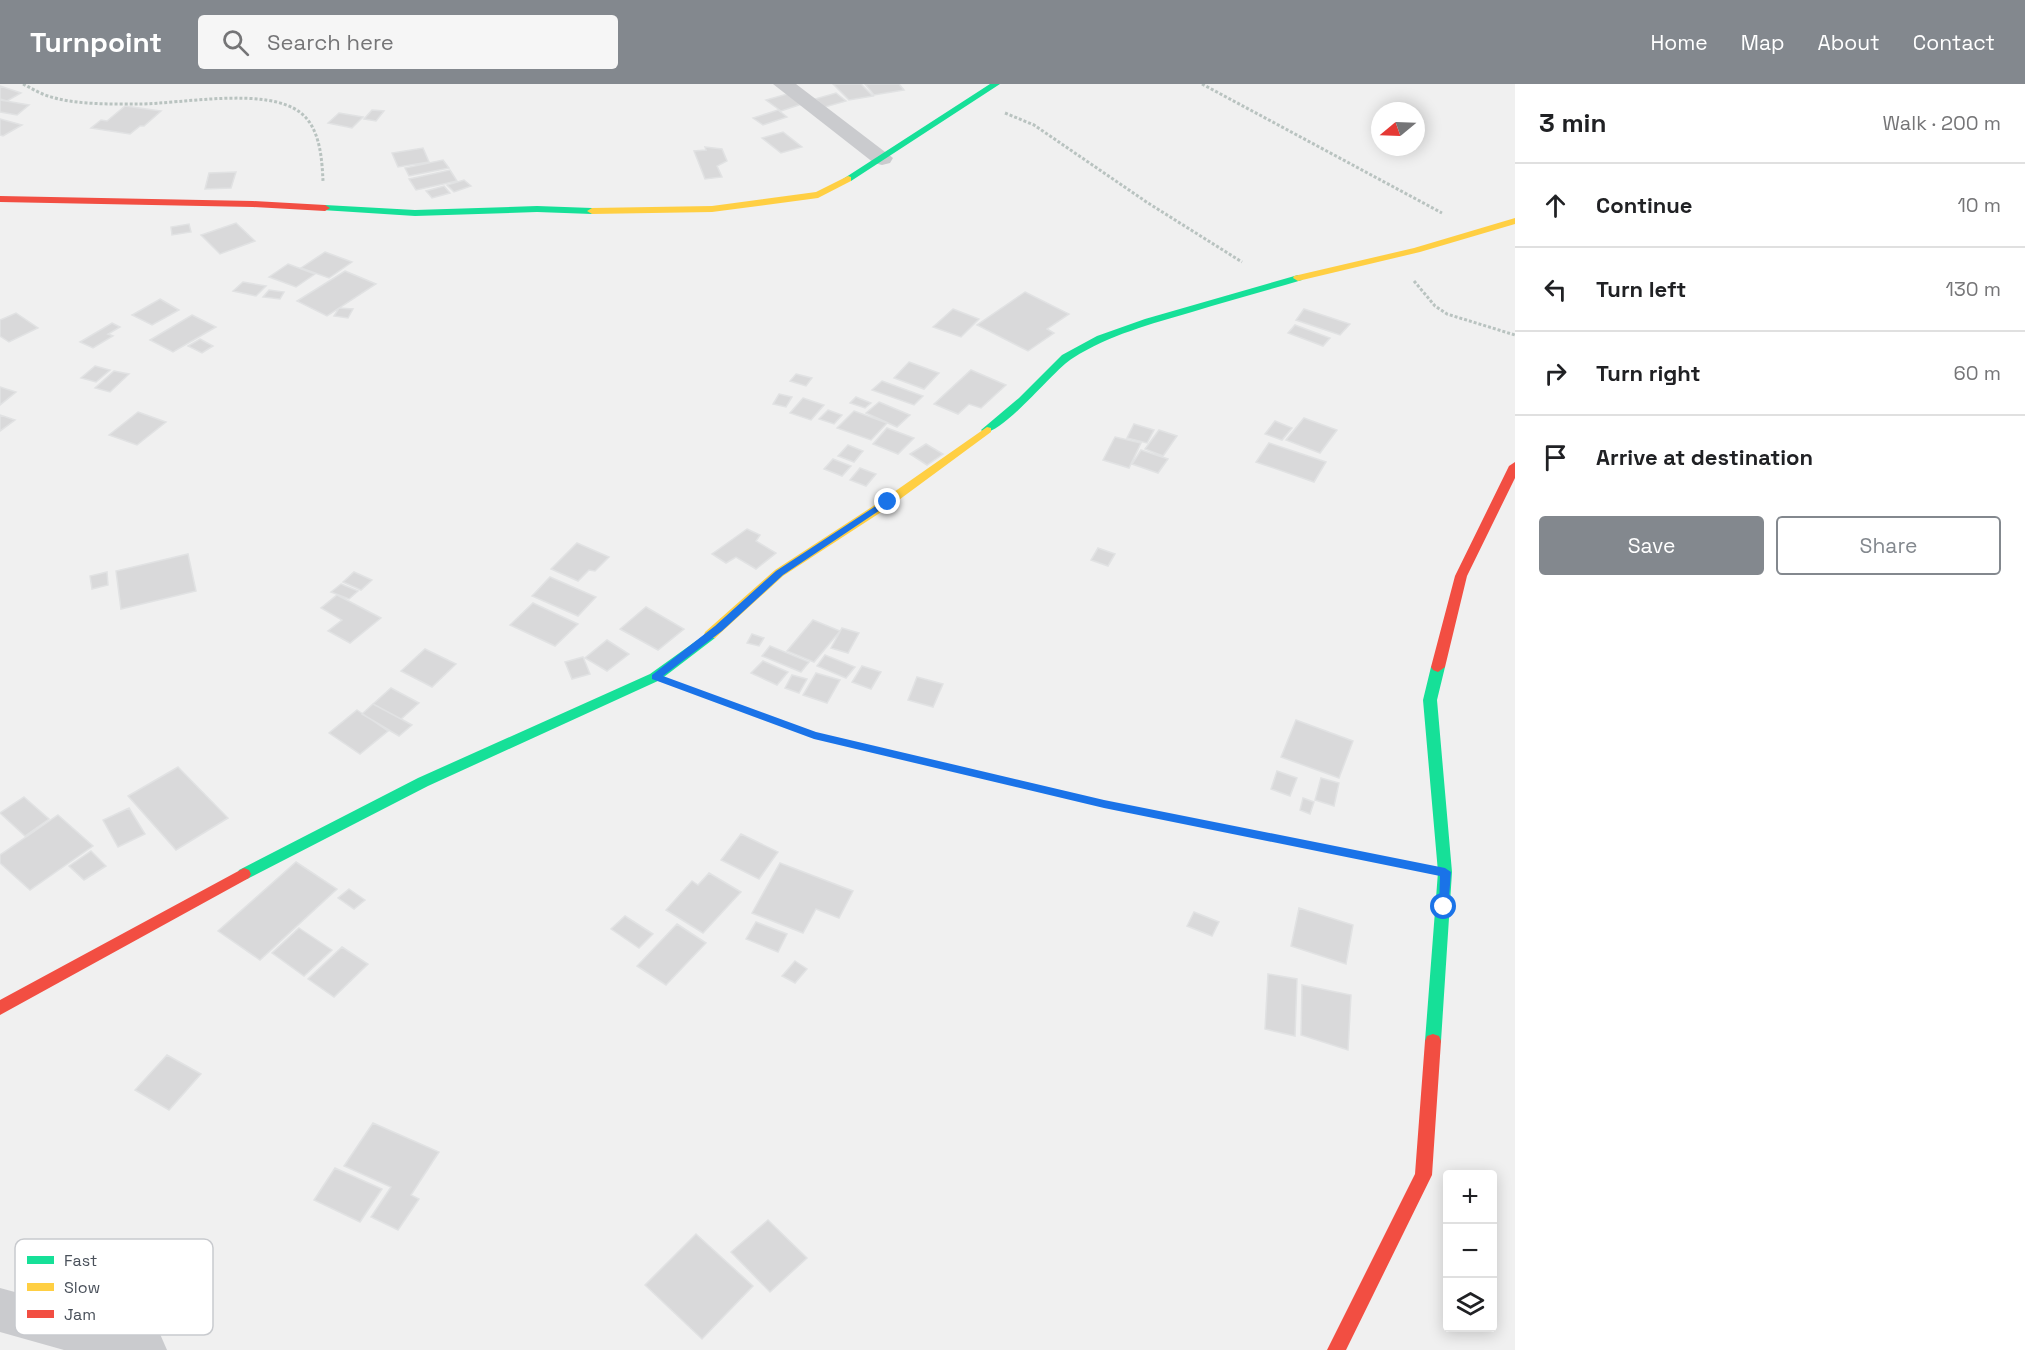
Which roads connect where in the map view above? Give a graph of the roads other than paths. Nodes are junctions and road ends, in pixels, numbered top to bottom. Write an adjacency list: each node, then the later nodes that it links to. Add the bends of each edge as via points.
1 (783, 84): 3 (street)
2 (996, 84): 3 (street)
3 (882, 158): 4 (street, via 818,195 712,209 415,213 332,207)
4 (0, 199)
5 (1515, 221): 7 (street, via 1377,260 1275,283 1101,338 1066,357 968,446 779,573 719,628 655,677 423,782 238,877)
6 (1515, 466): 13 (street, via 1461,576 1431,700 1445,872 1423,1175)
7 (0, 1008)
8 (0, 1310): 9 (street)
9 (15, 1315)
10 (71, 1335): 11 (street)
11 (96, 1344): 12 (street)
12 (144, 1350)
13 (1336, 1350)

